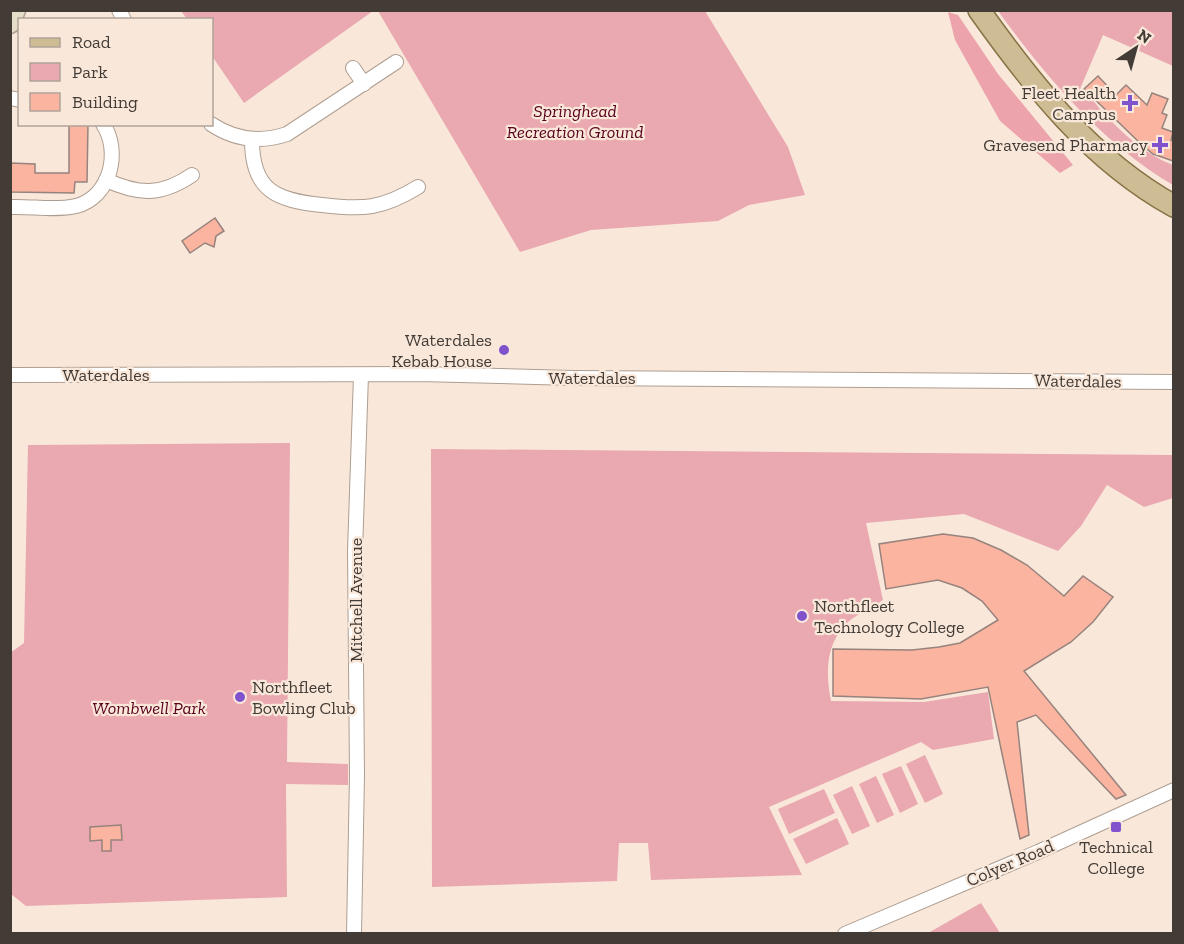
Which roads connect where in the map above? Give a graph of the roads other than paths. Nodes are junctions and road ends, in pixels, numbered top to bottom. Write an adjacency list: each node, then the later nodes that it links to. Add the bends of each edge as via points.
1 (979, 10): 13 (main road, via 1029,79 1077,132 1130,178)
2 (16, 11): 3 (main road)
3 (10, 24)
4 (396, 62): 6 (street)
5 (353, 68): 6 (street)
6 (364, 84): 9 (street, via 295,131)
7 (213, 125): 9 (street)
8 (104, 126): 11 (street, via 112,153)
9 (252, 140): 12 (street, via 258,176 285,199 365,208 392,202)
10 (192, 176): 11 (street, via 164,190 126,190)
11 (106, 180): 14 (street, via 91,198 76,206)
12 (418, 188)
13 (1173, 206)
14 (10, 207)
15 (10, 375): 16 (street, Waterdales)
16 (361, 375): 17 (street, Waterdales); 19 (street, Mitchell Avenue, via 355,551)
17 (1173, 382)
18 (1173, 790): 20 (street, Colyer Road)
19 (354, 933)
20 (845, 933)

